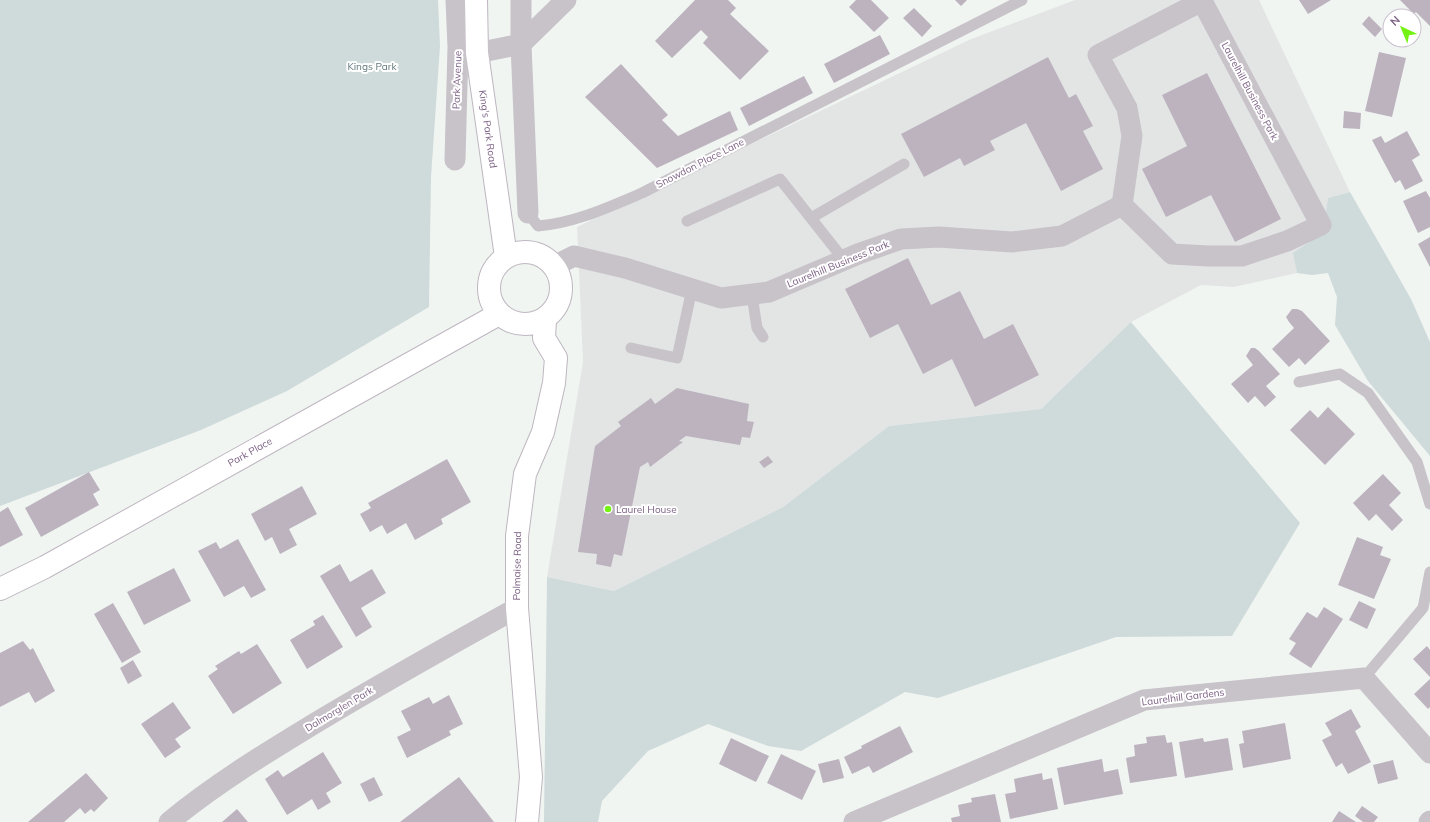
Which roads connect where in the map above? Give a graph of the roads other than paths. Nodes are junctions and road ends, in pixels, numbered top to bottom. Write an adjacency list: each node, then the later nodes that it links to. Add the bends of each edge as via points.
1 (456, 0): 8 (street, Park Avenue, via 458,47)
2 (476, 0): 7 (street, King's Park Road)
3 (521, 0): 6 (street, Snowdon Place Lane)
4 (566, 0): 6 (street)
5 (1022, 0): 11 (lane, Snowdon Place Lane, via 642,193 597,212 556,225 538,226)
6 (521, 44): 7 (street); 11 (street, Snowdon Place Lane)
7 (477, 53): 14 (street, King's Park Road)
8 (455, 160)
9 (904, 164): 12 (lane)
10 (1122, 204): 10 (street, Laurelhill Business Park, via 1132,136 1127,108 1098,55 1202,1 1321,225 1287,241 1242,256 1172,254); 15 (street, Laurelhill Business Park, via 1062,236 1012,242 938,237 901,239)
11 (528, 212)
12 (811, 218): 13 (lane, via 780,179); 15 (lane)
13 (686, 221)
14 (506, 257): 16 (street, via 523,252 537,254); 19 (street, via 495,268 488,286 493,305)
15 (844, 260): 18 (street, Laurelhill Business Park, via 769,292)
16 (554, 266): 17 (street, Laurelhill Business Park, via 574,256 625,268); 20 (street, via 561,279 562,291 554,310)
17 (692, 289): 18 (street, Laurelhill Business Park, via 721,298); 22 (lane, via 677,358)
18 (752, 295): 21 (lane, via 757,328)
19 (499, 314): 20 (street, via 510,322 523,325); 26 (street, Park Place)
20 (545, 319): 27 (street, Polmaise Road, via 544,338 556,358 554,383 543,432 524,474 517,536)
21 (763, 337)
22 (631, 348)
23 (1299, 382): 24 (lane, via 1340,374 1368,393 1417,462)
24 (1430, 504)
25 (1430, 572): 28 (lane, via 1423,608)
26 (0, 589)
27 (517, 608): 30 (street, Dalmorglen Park, via 376,686 256,758); 31 (street, Polmaise Road, via 531,777)
28 (1364, 678): 29 (street); 32 (street, Laurelhill Gardens, via 1144,700)
29 (1430, 753)
30 (169, 822)
31 (528, 822)
32 (854, 822)

